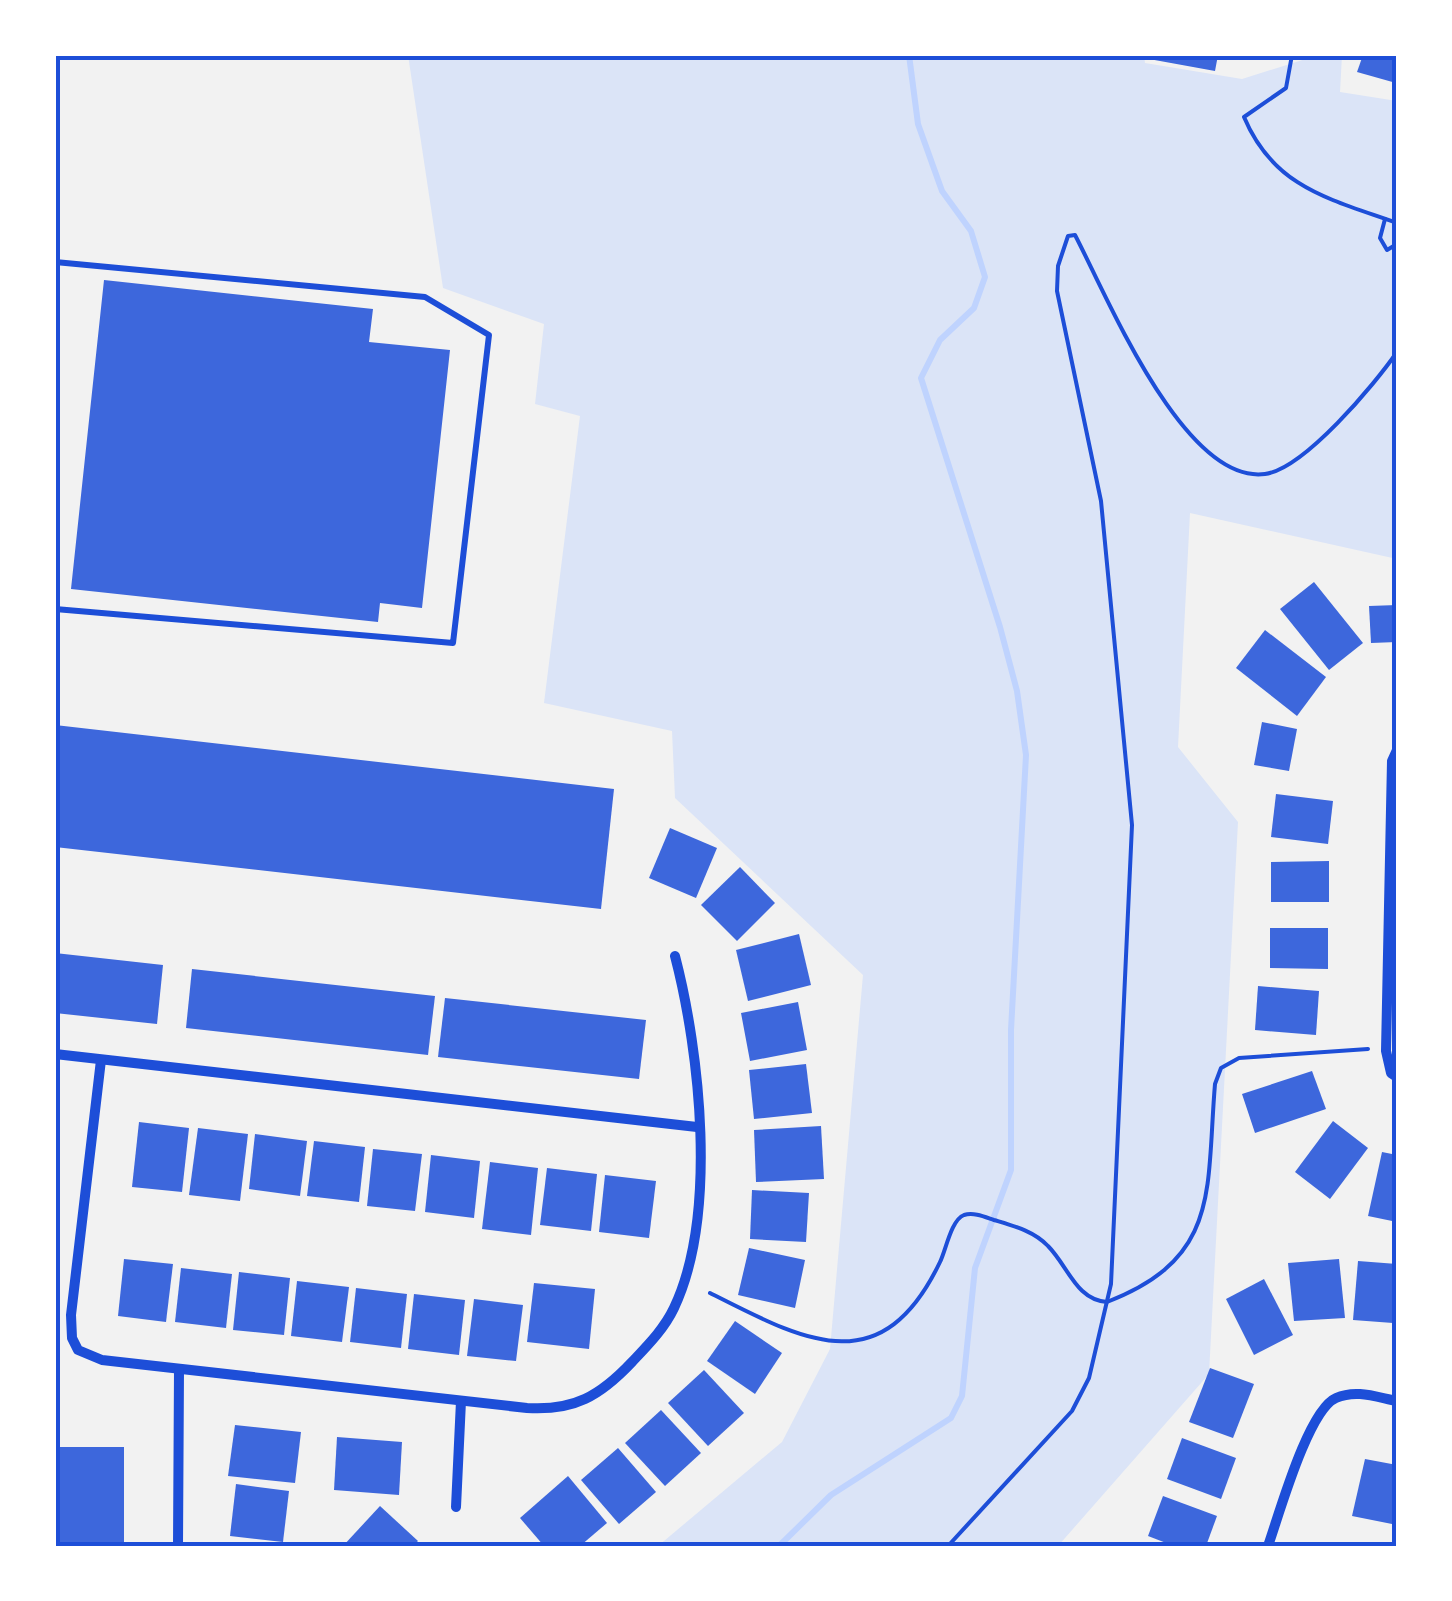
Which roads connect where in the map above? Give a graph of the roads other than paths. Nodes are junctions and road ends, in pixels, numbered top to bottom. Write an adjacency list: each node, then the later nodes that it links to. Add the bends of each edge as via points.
1 (55, 262): 2 (lane, via 425,297 489,336 453,642)
2 (55, 609)
3 (1397, 750): 7 (street, via 1386,1051)
4 (675, 956): 8 (street, via 689,1010)
5 (55, 1054): 6 (street)
6 (101, 1060): 8 (street); 9 (street, via 72,1338 89,1357)
7 (1397, 1077)
8 (698, 1127): 10 (street, via 689,1258 658,1335 606,1387 570,1407)
9 (179, 1370): 10 (street); 13 (street)
10 (462, 1401): 12 (street)
11 (1397, 1401): 14 (street, via 1356,1392 1332,1399 1316,1418)
12 (456, 1507)
13 (178, 1546)
14 (1268, 1546)

